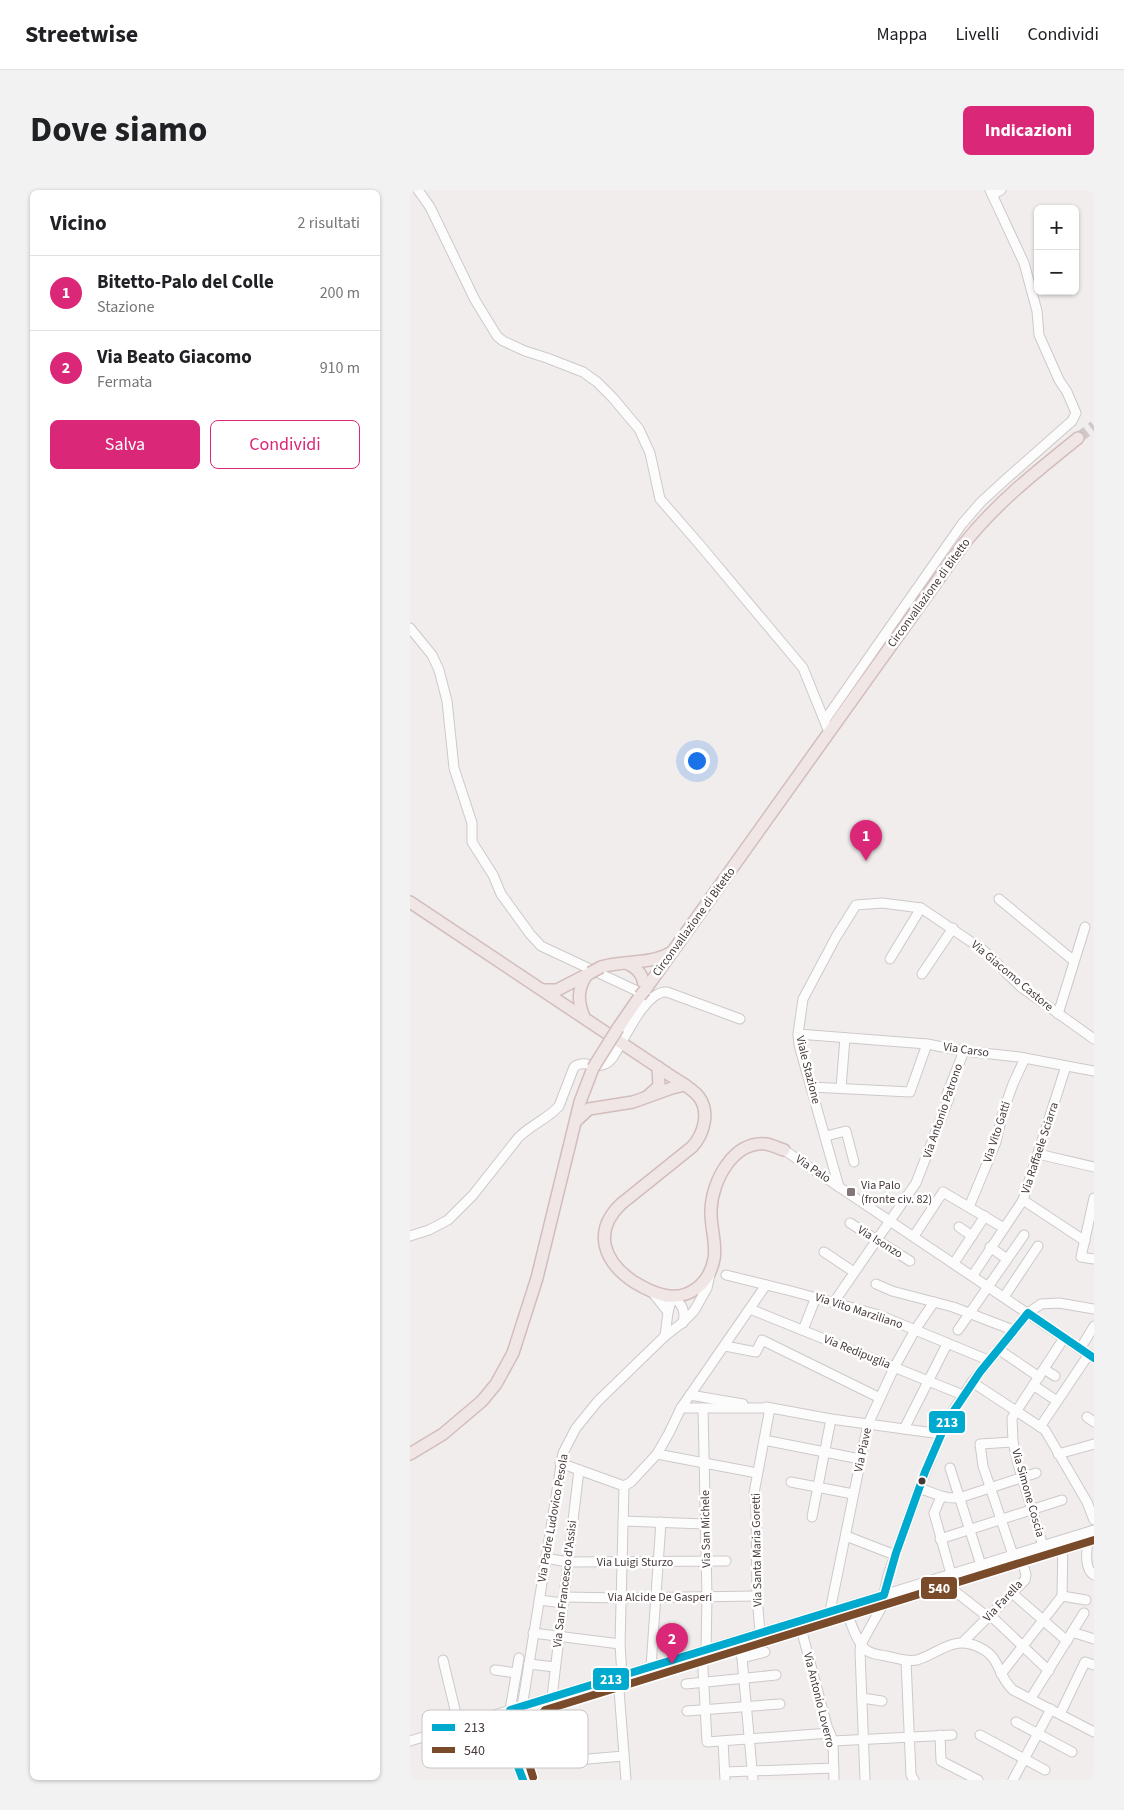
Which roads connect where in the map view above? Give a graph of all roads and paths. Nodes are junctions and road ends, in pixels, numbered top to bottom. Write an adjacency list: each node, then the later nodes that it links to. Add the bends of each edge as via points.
1 (418, 190): 6 (street, via 497,336 525,351 583,372 614,398 639,429 650,453 660,499 791,653 802,668)
2 (1001, 190): 3 (street)
3 (991, 192): 6 (street, via 1024,263 1035,303 1039,335 1076,413 1072,421 1004,480 962,524)
4 (1078, 438): 7 (main road, Circonvallazione di Bitetto, via 1019,485 979,525)
5 (410, 628): 20 (street, via 432,655 439,670 447,701 454,768 472,823 472,842 501,894 541,946)
6 (825, 720): 7 (street)
7 (829, 732): 13 (main road, Circonvallazione di Bitetto)
8 (999, 899): 15 (street)
9 (410, 902): 19 (main road, via 543,990)
10 (921, 908): 12 (street, Via Giacomo Castore); 14 (street); 24 (street, Viale Stazione, via 856,905 803,999)
11 (1085, 927): 15 (street)
12 (953, 928): 17 (street); 21 (street, Via Giacomo Castore)
13 (672, 952): 16 (main road, via 655,959); 20 (main road, Circonvallazione di Bitetto)
14 (890, 959)
15 (1074, 961): 21 (street)
16 (626, 963): 18 (main road, bridge, via 601,967); 20 (main road, via 641,974)
17 (922, 974)
18 (586, 977): 19 (main road); 22 (main road, via 579,999)
19 (557, 995): 22 (main road)
20 (645, 995): 23 (street, via 667,992); 27 (street); 34 (main road, Circonvallazione di Bitetto, bridge, via 618,1028)
21 (1058, 1014): 26 (street, Via Giacomo Castore)
22 (584, 1017): 27 (main road)
23 (740, 1019)
24 (798, 1034): 25 (street); 37 (street, Viale Stazione)
25 (845, 1038): 28 (street); 38 (street)
26 (1094, 1039)
27 (621, 1042): 32 (main road); 58 (street, via 606,1064 574,1067 555,1111 518,1138 473,1195 448,1220)
28 (927, 1044): 29 (street, Via Carso); 38 (street, Via Carso, via 910,1092)
29 (964, 1051): 30 (street, Via Carso); 53 (street, Via Antonio Patrono, via 925,1163 916,1183)
30 (1025, 1058): 31 (street, Via Carso); 50 (street, Via Vito Gatti)
31 (1066, 1066): 33 (street, Via Carso); 44 (street, Via Raffaele Sciarra)
32 (658, 1067): 35 (main road); 36 (main road)
33 (1094, 1071)
34 (586, 1083): 40 (main road, via 594,1102); 41 (main road, Circonvallazione di Bitetto)
35 (673, 1083): 36 (main road); 39 (main road); 77 (main road, via 685,1085 700,1098 704,1119 700,1139 614,1210 606,1225 604,1240 608,1256 618,1270)
36 (658, 1086): 39 (main road)
37 (811, 1087): 38 (street, Via Carso); 42 (street, Viale Stazione)
38 (841, 1088)
39 (645, 1099): 40 (main road)
40 (607, 1106): 41 (main road, via 590,1109)
41 (575, 1122): 125 (main road, Circonvallazione di Bitetto, via 540,1269 513,1353 482,1402 443,1434)
42 (826, 1136): 45 (street, via 846,1130); 47 (street, Viale Stazione)
43 (784, 1150): 47 (street, Via Palo); 70 (main road, Via Palo, via 756,1144 737,1154 722,1172 712,1198 715,1257)
44 (1038, 1154): 46 (street); 49 (street, Via Raffaele Sciarra)
45 (854, 1162)
46 (1094, 1167)
47 (839, 1187): 53 (street, Via Palo)
48 (1094, 1198): 51 (street)
49 (1023, 1200): 56 (street, Via Raffaele Sciarra); 62 (street)
50 (969, 1207): 52 (street); 59 (street, via 943,1192)
51 (1093, 1208): 62 (street)
52 (985, 1216): 56 (street); 60 (street)
53 (890, 1221): 59 (street, Via Palo); 61 (street, Via Antonio Patrono)
54 (850, 1223): 61 (street, Via Isonzo)
55 (959, 1227): 60 (street)
56 (1004, 1228): 64 (street, Via Raffaele Sciarra)
57 (1024, 1235): 66 (street)
58 (410, 1236)
59 (914, 1236): 69 (street, Via Palo)
60 (972, 1236): 69 (street)
61 (878, 1240): 68 (street, Via Isonzo); 71 (street, Via Antonio Patrono)
62 (1084, 1241): 67 (street, via 1081,1257)
63 (1038, 1246): 80 (street)
64 (990, 1248): 66 (street); 73 (street, Via Raffaele Sciarra)
65 (824, 1252): 71 (street)
66 (1007, 1259): 76 (street)
67 (1094, 1259)
68 (910, 1261)
69 (954, 1263): 73 (street, Via Palo)
70 (710, 1272): 78 (main road, via 697,1288); 88 (street, Via Padre Ludovico Pesola, via 701,1299)
71 (854, 1272): 81 (street, Via Antonio Patrono)
72 (726, 1275): 75 (street, Via Vito Marziliano)
73 (973, 1275): 76 (street, Via Palo)
74 (876, 1284): 82 (street)
75 (766, 1285): 79 (street, Via Vito Marziliano); 84 (street)
76 (988, 1286): 80 (street, Via Palo); 86 (street)
77 (653, 1293): 78 (main road); 85 (street)
78 (672, 1296): 85 (street); 88 (street, via 684,1310)
79 (816, 1297): 81 (street, Via Vito Marziliano); 90 (street)
80 (1004, 1297): 87 (street, Via Palo)
81 (834, 1302): 91 (street, Via Vito Marziliano)
82 (934, 1302): 86 (street); 91 (street, Via Piave)
83 (1094, 1308): 87 (street, via 1047,1303)
84 (750, 1309): 90 (street, Via Redipuglia); 97 (street)
85 (668, 1312): 94 (street)
86 (969, 1313): 92 (street); 93 (street)
87 (1028, 1313): 93 (street); 95 (street, Via Palo)
88 (682, 1323): 94 (street, Via Padre Ludovico Pesola)
89 (1094, 1326): 98 (street)
90 (802, 1330): 102 (street, Via Redipuglia)
91 (915, 1330): 96 (street, Via Vito Marziliano); 102 (street, Via Piave)
92 (958, 1330)
93 (1013, 1330): 99 (street)
94 (665, 1336): 129 (street, Via Padre Ludovico Pesola, via 584,1416)
95 (1064, 1338): 98 (street, Via Palo); 103 (street)
96 (947, 1344): 101 (street, Via Vito Marziliano); 104 (street)
97 (725, 1346): 108 (street); 110 (street, via 756,1352 762,1340)
98 (1080, 1348): 100 (street, Via Palo)
99 (998, 1349): 101 (street); 103 (street)
100 (1091, 1356): 107 (street)
101 (988, 1360): 105 (street)
102 (894, 1368): 104 (street, Via Redipuglia); 110 (street, Via Piave)
103 (1042, 1373): 106 (street); 107 (street)
104 (928, 1382): 109 (street, Via Redipuglia); 119 (street)
105 (972, 1382): 109 (street); 115 (street)
106 (1033, 1384): 111 (street); 115 (street)
107 (1067, 1388): 111 (street)
108 (690, 1395): 112 (street); 114 (street)
109 (963, 1395): 120 (street)
110 (880, 1398): 117 (street, Via Piave)
111 (1057, 1401): 118 (street)
112 (681, 1408): 113 (street); 126 (street)
113 (703, 1408): 114 (street); 130 (street, Via San Michele)
114 (770, 1408): 116 (street); 121 (street, Via Santa Maria Goretti)
115 (1016, 1411): 118 (street); 122 (street, Via Simone Coscia, via 1012,1422)
116 (831, 1419): 117 (street); 124 (street)
117 (868, 1424): 119 (street); 128 (street, Via Piave)
118 (1040, 1427): 127 (street)
119 (904, 1429): 120 (street)
120 (941, 1434): 140 (street)
121 (764, 1440): 124 (street); 133 (street, Via Santa Maria Goretti)
122 (1013, 1442): 135 (street, Via Simone Coscia); 139 (street, via 980,1444)
123 (1094, 1444): 127 (street)
124 (825, 1452): 128 (street); 138 (street)
125 (410, 1454)
126 (657, 1454): 130 (street); 137 (street)
127 (1058, 1454): 148 (street, via 1088,1502)
128 (860, 1459): 141 (street, Via Piave)
129 (560, 1463): 132 (street); 160 (street, Via Padre Ludovico Pesola)
130 (705, 1464): 133 (street); 151 (street, Via San Michele)
131 (950, 1468): 143 (street)
132 (579, 1470): 137 (street); 162 (street, Via San Francesco d'Assisi)
133 (757, 1473): 172 (street, Via Santa Maria Goretti, via 754,1493)
134 (1036, 1473): 135 (street)
135 (1022, 1477): 139 (street); 145 (street, Via Simone Coscia)
136 (791, 1482): 138 (street)
137 (624, 1486): 149 (street)
138 (818, 1487): 141 (street); 146 (street)
139 (990, 1487): 143 (street); 147 (street)
140 (919, 1488): 142 (street); 159 (street)
141 (853, 1494): 154 (street, Via Piave)
142 (941, 1497): 143 (street); 155 (street, via 934,1510)
143 (959, 1498): 152 (street)
144 (1062, 1500): 145 (street)
145 (1032, 1510): 147 (street); 157 (street, Via Simone Coscia)
146 (812, 1517)
147 (1001, 1520): 152 (street); 158 (street)
148 (1094, 1520)
149 (623, 1521): 150 (street); 163 (street)
150 (660, 1522): 151 (street); 164 (street)
151 (705, 1524): 165 (street, Via San Michele)
152 (968, 1530): 155 (street); 166 (street)
153 (1092, 1531): 156 (street); 168 (street, via 1087,1566)
154 (846, 1536): 159 (street); 181 (street, Via Piave)
155 (940, 1539): 167 (street)
156 (1063, 1540): 157 (street); 173 (street)
157 (1043, 1546): 158 (street)
158 (1016, 1554): 166 (street); 170 (street, Via Farella, via 1026,1575)
159 (895, 1555): 171 (street)
160 (545, 1558): 162 (street, Via Luigi Sturzo); 177 (street, Via Padre Ludovico Pesola)
161 (726, 1561): 165 (street, Via Luigi Sturzo)
162 (568, 1562): 163 (street, Via Luigi Sturzo); 178 (street, Via San Francesco d'Assisi)
163 (622, 1562): 164 (street, Via Luigi Sturzo); 175 (street)
164 (658, 1562): 165 (street, Via Luigi Sturzo); 176 (street)
165 (706, 1562): 174 (street, Via San Michele)
166 (980, 1565): 167 (street)
167 (951, 1574): 169 (street)
168 (1094, 1575)
169 (938, 1578): 171 (street); 183 (street)
170 (1012, 1592): 183 (street, Via Farella); 184 (street)
171 (884, 1595): 180 (street); 195 (street, via 881,1608)
172 (757, 1596): 174 (street, Via Alcide De Gasperi); 188 (street, Via Santa Maria Goretti)
173 (1062, 1596): 179 (street); 184 (street)
174 (707, 1597): 176 (street, Via Alcide De Gasperi); 197 (street, Via San Michele)
175 (621, 1598): 176 (street, Via Alcide De Gasperi); 178 (street, Via Alcide De Gasperi); 194 (street)
176 (656, 1598): 206 (street)
177 (539, 1600): 178 (street, Via Alcide De Gasperi); 187 (street, Via Padre Ludovico Pesola)
178 (563, 1600): 189 (street, Via San Francesco d'Assisi)
179 (1086, 1600)
180 (845, 1607): 181 (street); 195 (street)
181 (830, 1612): 185 (street)
182 (1084, 1613): 186 (street)
183 (990, 1616): 193 (street, Via Farella); 196 (street)
184 (1043, 1620): 192 (street); 196 (street)
185 (799, 1621): 188 (street); 237 (street, Via Antonio Loverro)
186 (1072, 1632): 190 (street); 192 (street)
187 (534, 1633): 189 (street); 203 (street, Via Padre Ludovico Pesola)
188 (760, 1633): 191 (street)
189 (559, 1636): 194 (street); 205 (street, Via San Francesco d'Assisi)
190 (1094, 1639)
191 (739, 1640): 197 (street); 200 (street)
192 (1067, 1641): 208 (street)
193 (964, 1642): 202 (street); 210 (street, via 991,1654)
194 (620, 1644): 212 (street)
195 (861, 1644): 202 (street, via 874,1654); 217 (street)
196 (1022, 1647): 208 (street); 210 (street)
197 (704, 1650): 206 (street); 214 (street, Via San Michele)
198 (765, 1652): 200 (street)
199 (519, 1658): 209 (street)
200 (742, 1658): 213 (street)
201 (443, 1660): 224 (street)
202 (906, 1661): 238 (street)
203 (529, 1664): 205 (street); 222 (street, Via Padre Ludovico Pesola)
204 (1094, 1665): 229 (street, via 1085,1662)
205 (556, 1667): 216 (street, Via San Francesco d'Assisi)
206 (651, 1667): 212 (street)
207 (495, 1670): 209 (street)
208 (1049, 1671): 218 (street)
209 (516, 1673): 225 (street)
210 (1001, 1674): 218 (street, via 1013,1690)
211 (776, 1675): 213 (street)
212 (620, 1676): 216 (street); 244 (street)
213 (744, 1677): 214 (street); 223 (street)
214 (704, 1681): 215 (street); 227 (street, Via San Michele)
215 (686, 1684)
216 (552, 1697): 219 (street)
217 (862, 1698): 220 (street); 240 (street)
218 (1031, 1698): 229 (street)
219 (539, 1701): 222 (street); 226 (street)
220 (882, 1701)
221 (780, 1704): 223 (street)
222 (522, 1707): 225 (street)
223 (747, 1707): 227 (street); 239 (street)
224 (455, 1710)
225 (510, 1710)
226 (532, 1710)
227 (706, 1710): 228 (street); 242 (street, Via San Michele, via 708,1742)
228 (687, 1711)
229 (1055, 1711): 231 (street); 232 (street)
230 (1016, 1722): 232 (street)
231 (1094, 1732)
232 (1038, 1733): 243 (street); 245 (street)
233 (940, 1735): 234 (street); 238 (street); 257 (street, via 942,1761)
234 (952, 1735)
235 (980, 1735): 245 (street)
236 (422, 1737): 241 (street)
237 (831, 1737): 239 (street); 240 (street); 248 (street, Via Antonio Loverro)
238 (909, 1737): 240 (street); 256 (street)
239 (750, 1739): 242 (street); 251 (street)
240 (864, 1740): 255 (street)
241 (410, 1741)
242 (723, 1741): 250 (street)
243 (1072, 1752)
244 (624, 1756): 246 (street); 253 (street)
245 (1024, 1758): 249 (street); 258 (street)
246 (588, 1759)
247 (519, 1768): 252 (street)
248 (834, 1768): 251 (street); 254 (street, Via Antonio Loverro)
249 (1045, 1770)
250 (725, 1776): 251 (street)
251 (752, 1776)
252 (523, 1780)
253 (626, 1780)
254 (834, 1780)
255 (865, 1780)
256 (914, 1780)
257 (978, 1780)
258 (1013, 1780)

